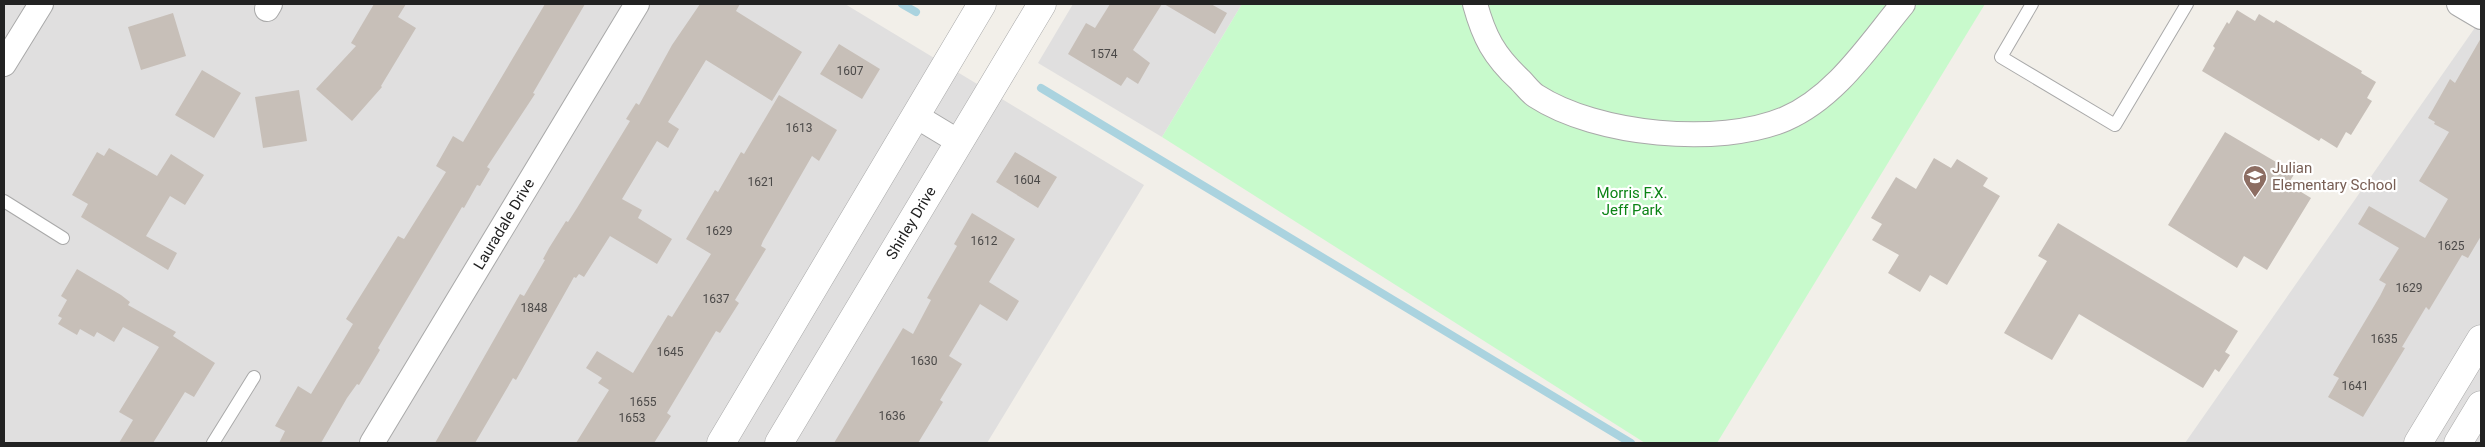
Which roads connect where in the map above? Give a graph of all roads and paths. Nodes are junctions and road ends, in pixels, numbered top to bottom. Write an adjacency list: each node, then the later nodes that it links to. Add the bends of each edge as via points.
1 (41, 4): 11 (street)
2 (637, 4): 21 (street, Lauradale Drive)
3 (982, 4): 12 (street)
4 (1042, 4): 13 (street, Shirley Drive)
5 (1475, 4): 6 (street, via 1481,29 1499,61 1535,95 1566,111 1622,127 1683,135 1736,133 1785,119 1822,96 1846,74)
6 (1903, 4)
7 (2032, 4): 8 (lane, via 2001,57 2115,125)
8 (2188, 4)
9 (2459, 4): 10 (street)
10 (2481, 17)
11 (4, 64)
12 (916, 116): 13 (street); 22 (street)
13 (959, 142): 23 (street, Shirley Drive)
14 (4, 201): 15 (lane)
15 (63, 238)
16 (2481, 339): 19 (street)
17 (254, 377): 20 (lane)
18 (2481, 405): 25 (street)
19 (2423, 435): 24 (street)
20 (214, 443)
21 (372, 443)
22 (721, 443)
23 (779, 443)
24 (2454, 443)
25 (2458, 443)

